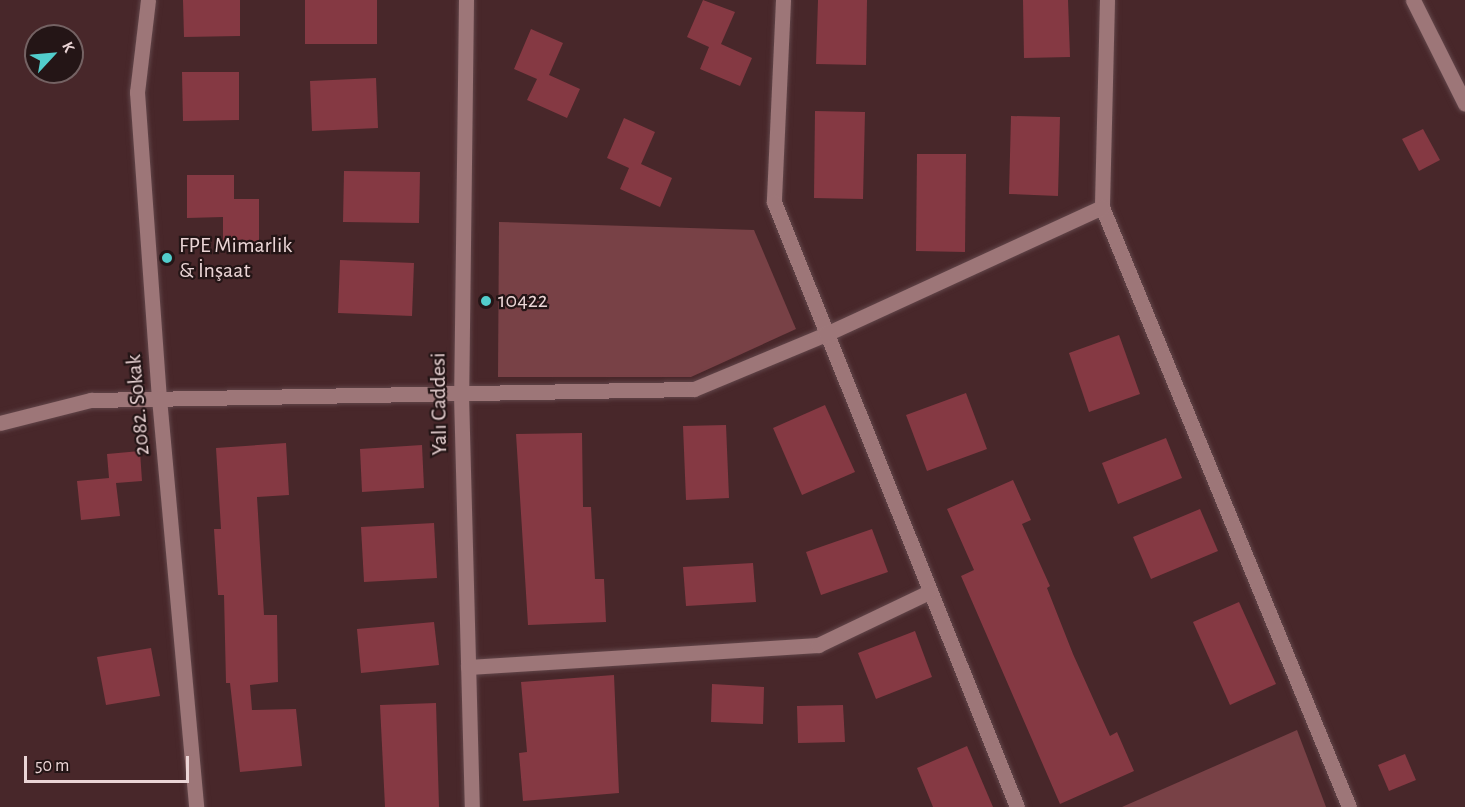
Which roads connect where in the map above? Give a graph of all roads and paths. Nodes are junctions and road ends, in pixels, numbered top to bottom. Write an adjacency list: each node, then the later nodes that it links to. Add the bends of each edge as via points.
1 (148, 0): 10 (street, 2082. Sokak, via 137,92)
2 (466, 0): 9 (street, Yalı Caddesi)
3 (783, 0): 8 (street, via 774,202)
4 (1107, 0): 7 (street)
5 (1413, 0): 6 (street)
6 (1465, 104)
7 (1102, 207): 8 (street); 17 (street)
8 (826, 334): 9 (street, via 694,389); 12 (street)
9 (461, 394): 10 (street); 13 (street, Yalı Caddesi)
10 (159, 398): 11 (street, via 91,400); 14 (street, 2082. Sokak)
11 (0, 423)
12 (929, 592): 13 (street, via 818,645); 16 (street)
13 (468, 667): 15 (street, Yalı Caddesi)
14 (196, 807)
15 (472, 807)
16 (1017, 807)
17 (1349, 807)

